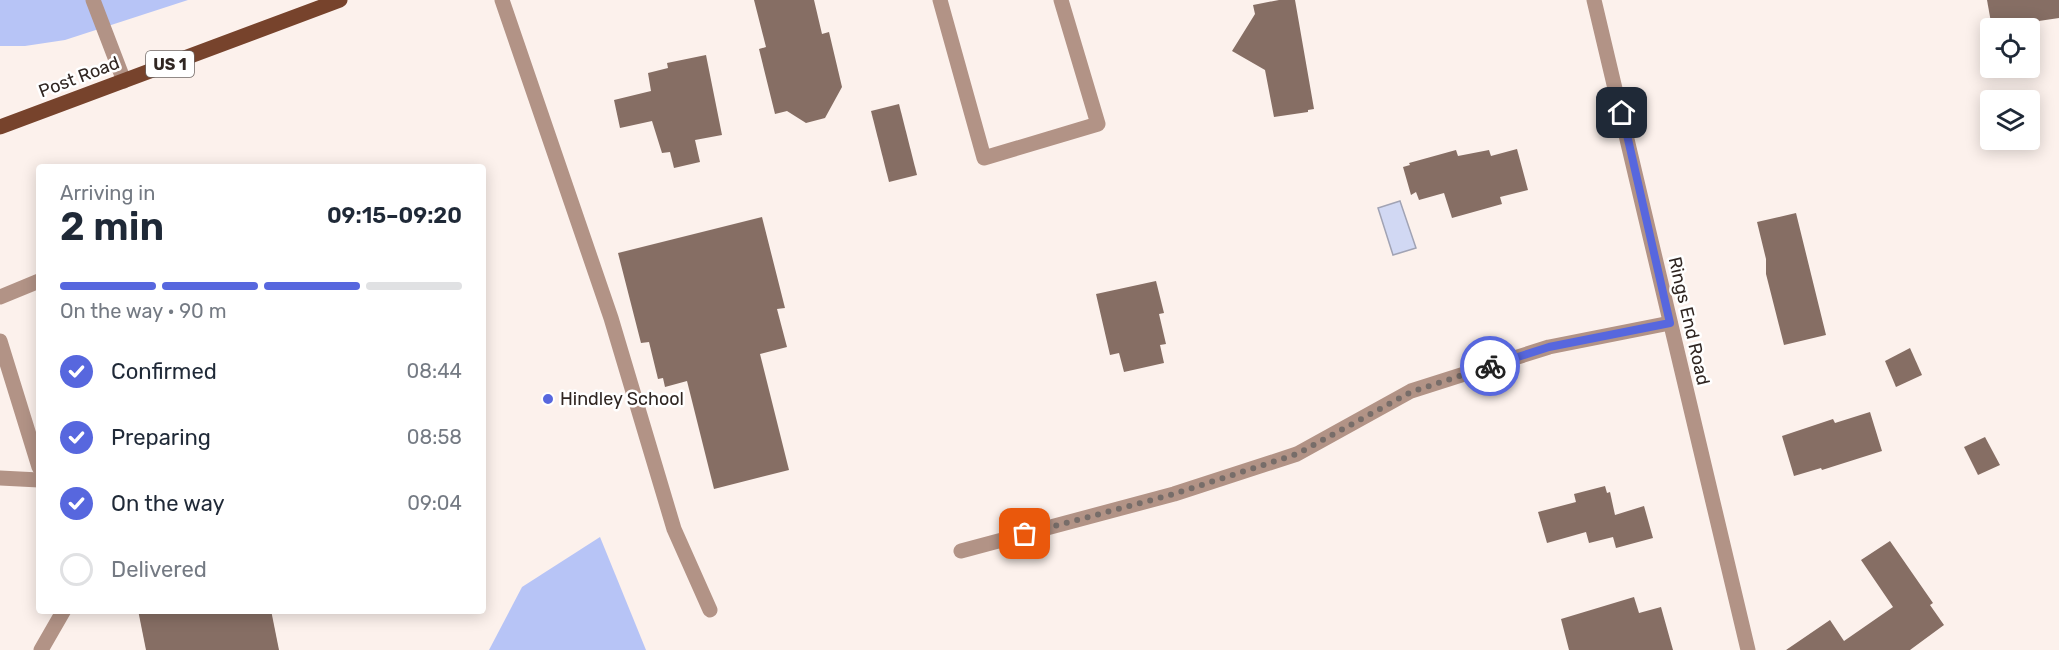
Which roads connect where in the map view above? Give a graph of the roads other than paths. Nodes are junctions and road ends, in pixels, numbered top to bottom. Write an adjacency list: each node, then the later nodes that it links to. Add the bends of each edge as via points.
1 (93, 0): 7 (street)
2 (340, 0): 7 (main road, Post Road / US 1)
3 (502, 0): 17 (street, via 610,318 674,529)
4 (940, 0): 5 (street, via 984,158 1098,124)
5 (1061, 0)
6 (1594, 0): 11 (street, Rings End Road)
7 (124, 81): 8 (main road, Post Road / US 1)
8 (0, 128)
9 (36, 282): 10 (street)
10 (0, 297)
11 (1670, 323): 16 (street, via 1549,347 1411,392 1297,454 1174,494); 20 (street, Rings End Road)
12 (0, 340): 13 (street)
13 (36, 458)
14 (0, 478): 15 (street)
15 (36, 480)
16 (961, 551)
17 (710, 610)
18 (62, 614): 19 (street)
19 (41, 650)
20 (1748, 650)

